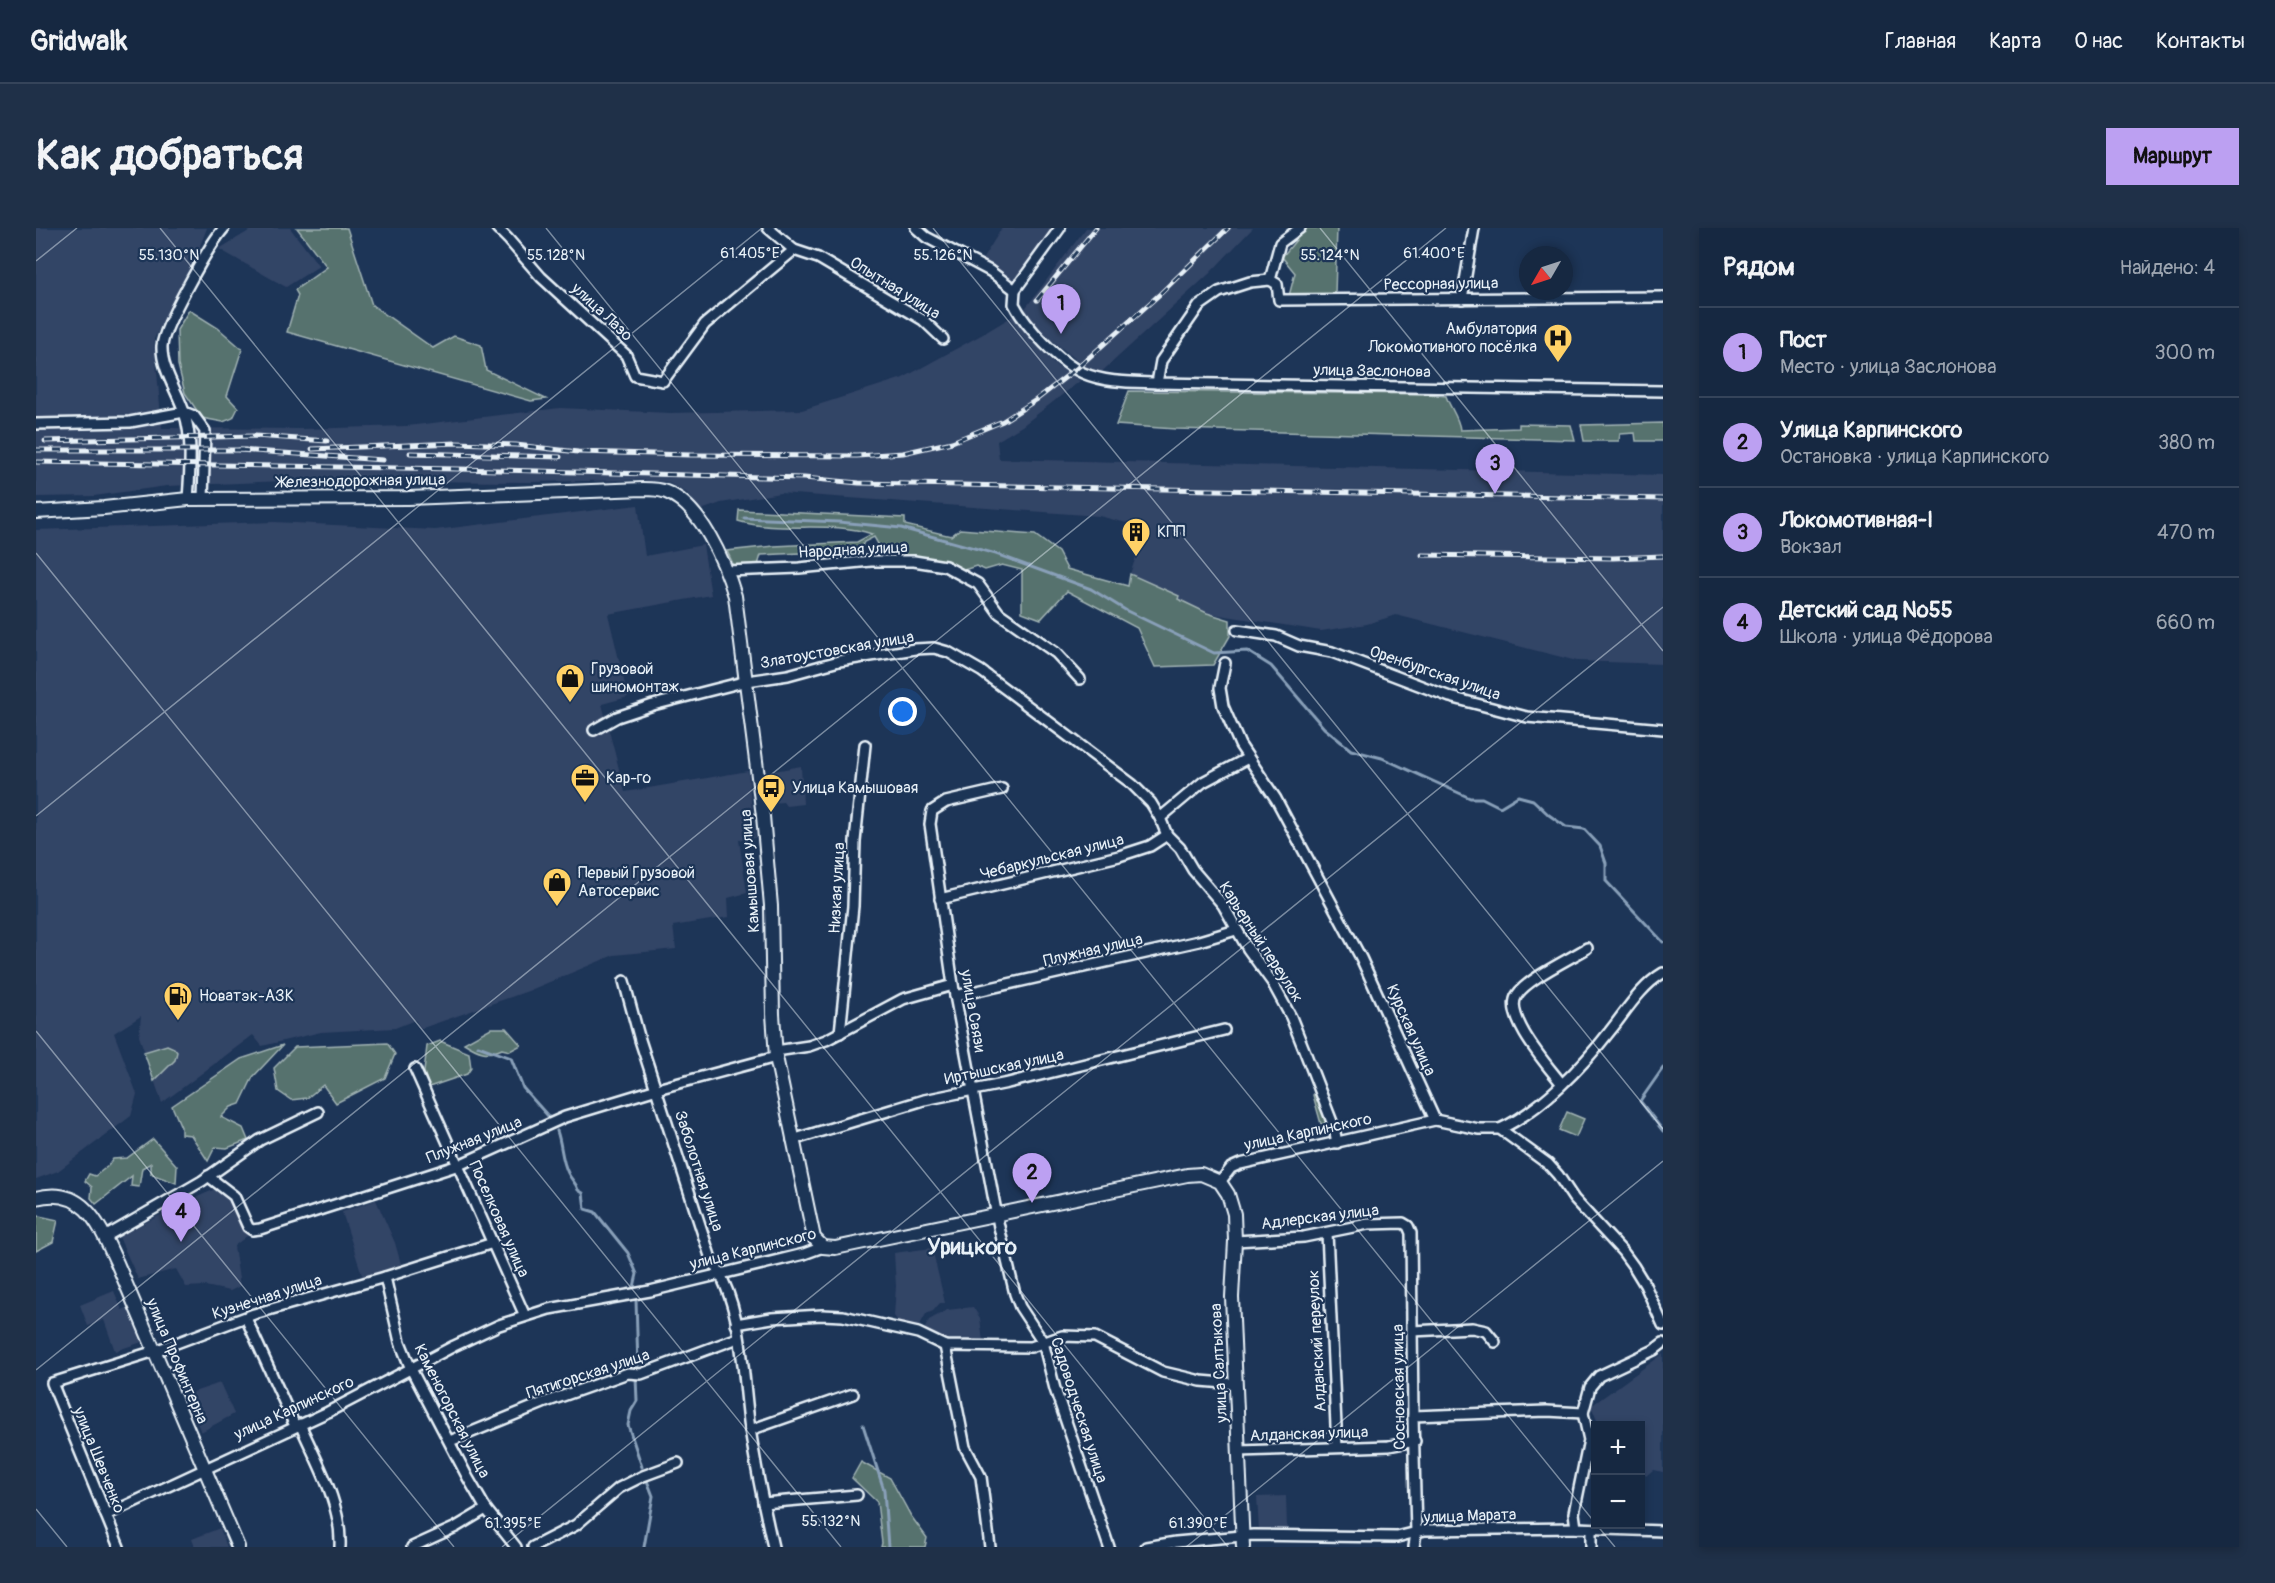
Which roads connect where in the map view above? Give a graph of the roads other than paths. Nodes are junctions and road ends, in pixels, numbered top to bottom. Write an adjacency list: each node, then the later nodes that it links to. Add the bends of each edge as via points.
1 (224, 228): 16 (street, via 200,265 166,331 162,347 171,384)
2 (496, 228): 8 (street, улица Лазо, via 541,277 626,355 635,376 663,381 705,324)
3 (768, 228): 8 (street, Опытная улица)
4 (916, 228): 10 (street)
5 (1060, 228): 10 (street)
6 (1300, 228): 9 (street, via 1280,243)
7 (1474, 228): 12 (street)
8 (794, 250): 13 (street, Опытная улица, via 818,258 913,314)
9 (1270, 280): 12 (street, Рессорная улица, via 1276,284 1279,300); 14 (street, via 1219,292 1199,306 1161,361)
10 (1015, 290): 14 (street, улица Заслонова, via 1012,298 1020,314 1040,339 1081,373 1118,382)
11 (1663, 297): 12 (street, Рессорная улица)
12 (1462, 299)
13 (943, 339)
14 (1157, 383): 15 (street, улица Заслонова)
15 (1663, 391)
16 (184, 412): 17 (street, via 130,422); 18 (street, via 189,434); 19 (street, via 194,416 205,431)
17 (36, 424)
18 (188, 499): 19 (main road, Железнодорожная улица); 21 (main road, Железнодорожная улица)
19 (203, 499): 20 (main road, Железнодорожная улица, via 408,498 643,489 666,492)
20 (683, 502): 22 (main road, Камышовая улица, via 703,527)
21 (36, 512)
22 (727, 571): 25 (street, Народная улица, via 871,561 937,564 978,584 999,613 1051,649); 26 (main road, Камышовая улица, via 735,596)
23 (1237, 630): 27 (street, Оренбургская улица, via 1332,652 1450,697 1506,713)
24 (1225, 663): 30 (street, Курская улица, via 1220,688 1223,706)
25 (1080, 679)
26 (747, 681): 28 (street, Златоустовская улица, via 653,705); 32 (street, Златоустовская улица, via 915,649 948,652 981,671 1132,784); 45 (main road, Камышовая улица, via 771,906)
27 (1663, 729)
28 (594, 730)
29 (865, 745): 44 (street, Низкая улица)
30 (1248, 758): 32 (street, via 1203,782); 51 (street, Курская улица, via 1276,799 1361,958)
31 (1002, 789): 35 (street, улица Связи, via 946,802 932,811 930,824)
32 (1160, 818): 33 (street, Златоустовская улица)
33 (1167, 835): 34 (street, Чебаркульская улица, via 1150,846 1119,856); 37 (street, Карьерный переулок, via 1223,905)
34 (956, 896): 35 (street, Чебаркульская улица); 36 (street)
35 (940, 899): 36 (street, улица Связи)
36 (943, 916): 41 (street, улица Связи)
37 (1236, 930): 42 (street, Плужная улица); 54 (street, Карьерный переулок, via 1291,1017)
38 (1587, 948): 47 (street, via 1530,983 1514,1000 1515,1017 1521,1029)
39 (1663, 973): 47 (street, via 1646,986 1604,1040)
40 (624, 981): 48 (street, Заболотная улица)
41 (953, 985): 42 (street, улица Связи); 44 (street, Плужная улица, via 888,1005)
42 (955, 996): 49 (street, улица Связи)
43 (1224, 1030): 49 (street, Иртышская улица)
44 (840, 1033): 45 (street, Плужная улица)
45 (776, 1054): 48 (street, Плужная улица); 53 (main road, Камышовая улица)
46 (415, 1070): 55 (street, Поселковая улица)
47 (1561, 1083): 52 (street, via 1523,1116)
48 (657, 1089): 55 (street, Плужная улица, via 565,1117); 66 (street, Заболотная улица, via 711,1259)
49 (972, 1089): 53 (street, Иртышская улица); 59 (street, улица Связи)
50 (318, 1112): 56 (street, via 260,1140)
51 (1435, 1120): 52 (street); 54 (street, улица Карпинского)
52 (1500, 1129): 71 (street, via 1548,1164 1623,1252 1645,1285)
53 (792, 1140): 65 (main road, Камышовая улица, via 812,1234)
54 (1337, 1143): 57 (street, улица Карпинского, via 1240,1164 1231,1168)
55 (459, 1165): 56 (street, Плужная улица, via 252,1230 234,1196); 64 (street, Поселковая улица)
56 (208, 1176): 62 (street)
57 (1220, 1182): 59 (main road, улица Карпинского, via 1201,1174 1187,1175); 63 (main road, улица Салтыкова, via 1232,1206)
58 (36, 1198): 62 (main road, улица Профинтерна, via 57,1195 71,1199 92,1214)
59 (996, 1215): 65 (main road, улица Карпинского); 74 (street, Садоводческая улица, via 1015,1294)
60 (1408, 1226): 61 (street, Адлерская улица, via 1368,1224); 72 (street, Сосновская улица)
61 (1327, 1233): 63 (street, Адлерская улица); 89 (street, Алданский переулок)
62 (105, 1237): 78 (main road, улица Профинтерна)
63 (1235, 1241): 81 (main road, улица Салтыкова, via 1232,1287)
64 (493, 1243): 67 (street, Кузнечная улица); 68 (street, Поселковая улица)
65 (823, 1247): 66 (street, улица Карпинского)
66 (722, 1274): 68 (street, улица Карпинского); 70 (street, Заболотная улица)
67 (385, 1277): 69 (street, Кузнечная улица); 79 (street, Каменогорская улица, via 400,1342)
68 (525, 1316): 79 (street, улица Карпинского)
69 (246, 1318): 78 (street, Кузнечная улица); 85 (street)
70 (736, 1324): 73 (street, Заболотная улица); 77 (street, via 772,1318 843,1316 918,1333)
71 (1663, 1325)
72 (1412, 1331): 75 (street, via 1472,1328 1486,1331); 84 (street, Сосновская улица)
73 (738, 1338): 86 (street, Заболотная улица); 87 (street, Пятигорская улица, via 641,1374 628,1373 543,1403)
74 (1043, 1342): 77 (street, via 1031,1347); 81 (street, via 1062,1336 1095,1337 1163,1372); 110 (street, Садоводческая улица)
75 (1495, 1342)
76 (1663, 1343): 83 (street, via 1594,1381)
77 (945, 1346): 109 (street, via 965,1447 981,1477)
78 (155, 1351): 80 (street, Кузнечная улица); 92 (main road, улица Профинтерна)
79 (411, 1369): 85 (street, улица Карпинского); 87 (street, Каменогорская улица)
80 (52, 1383): 96 (street, улица Шевченко)
81 (1236, 1384): 90 (main road, улица Салтыкова)
82 (854, 1394): 86 (street)
83 (1583, 1413): 84 (street); 97 (street, via 1589,1440 1574,1513)
84 (1413, 1416): 88 (street, Сосновская улица)
85 (297, 1425): 92 (street, улица Карпинского); 104 (street, via 337,1512)
86 (750, 1430): 94 (street, Заболотная улица)
87 (450, 1441): 95 (street, Каменогорская улица)
88 (1415, 1442): 89 (street, Алданская улица); 100 (street, Сосновская улица)
89 (1337, 1447): 90 (street, Алданская улица)
90 (1239, 1451): 101 (main road, улица Салтыкова)
91 (678, 1463): 107 (street, via 619,1488 576,1525)
92 (205, 1470): 96 (street, улица Карпинского); 103 (main road, улица Профинтерна)
93 (857, 1495): 94 (street)
94 (763, 1503): 108 (street, Заболотная улица)
95 (486, 1509): 105 (street); 106 (street, Каменогорская улица)
96 (106, 1515): 102 (street, улица Шевченко)
97 (1576, 1528): 98 (street, улица Марата); 100 (street, улица Марата)
98 (1590, 1530): 99 (street, улица Марата); 113 (street)
99 (1663, 1531)
100 (1416, 1533): 101 (street, улица Марата, via 1397,1537); 112 (street, Сосновская улица)
101 (1243, 1542): 111 (street, улица Марата, via 1176,1542)
102 (119, 1547)
103 (238, 1547)
104 (340, 1547)
105 (412, 1547)
106 (516, 1547)
107 (532, 1547)
108 (773, 1547)
109 (990, 1547)
110 (1109, 1547)
111 (1146, 1547)
112 (1414, 1547)
113 (1591, 1547)

